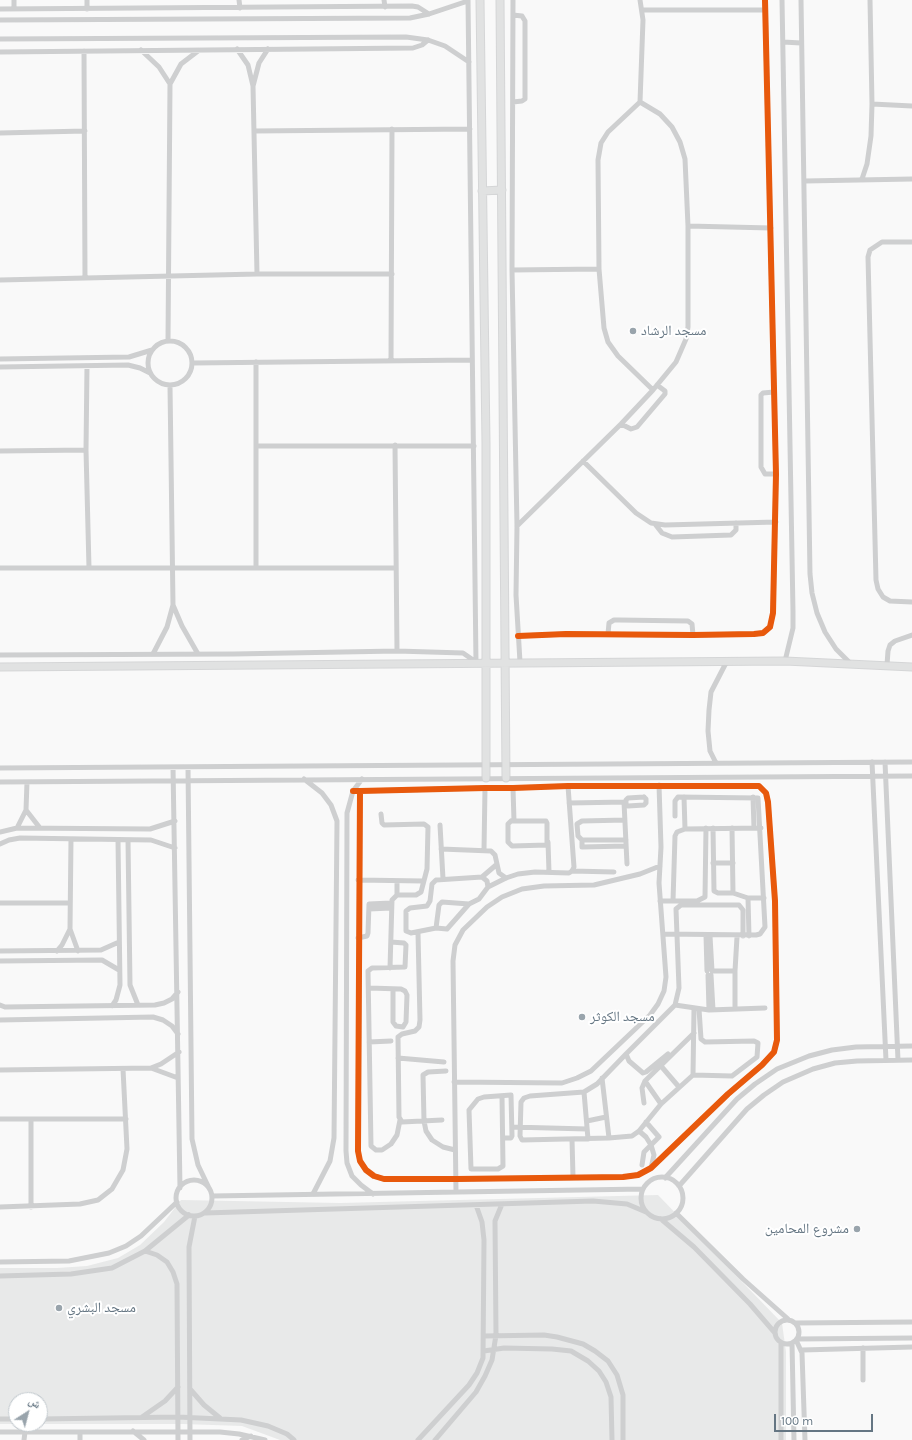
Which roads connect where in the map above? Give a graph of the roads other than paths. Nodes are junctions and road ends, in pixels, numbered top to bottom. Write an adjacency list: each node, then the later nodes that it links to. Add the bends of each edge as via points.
1 (14, 0): 19 (street)
2 (87, 0): 20 (street)
3 (239, 0): 17 (street)
4 (313, 0): 15 (street)
5 (384, 0): 16 (street)
6 (480, 0): 52 (street)
7 (500, 0): 51 (street)
8 (512, 0): 24 (street)
9 (640, 0): 21 (street)
10 (765, 0): 22 (street)
11 (782, 0): 28 (street)
12 (801, 0): 29 (street)
13 (870, 0): 41 (street)
14 (468, 1): 23 (street); 36 (street)
15 (313, 7): 16 (street); 17 (street)
16 (385, 7): 23 (street, via 412,6)
17 (240, 8): 20 (street)
18 (0, 9): 19 (street)
19 (14, 9): 20 (street)
20 (87, 9)
21 (642, 10): 22 (street); 40 (street)
22 (765, 10): 54 (street)
23 (429, 14): 25 (street, via 410,18)
24 (513, 15): 39 (street); 39 (street, via 522,16 525,21 525,98 522,102)
25 (0, 20)
26 (0, 39): 27 (street, via 406,37)
27 (428, 40): 30 (street, via 414,48); 36 (street, via 445,46)
28 (783, 42): 29 (street); 105 (street, via 793,611 793,628)
29 (801, 43): 50 (street)
30 (268, 49): 33 (street); 38 (street, via 259,63)
31 (141, 50): 32 (street); 34 (street); 37 (street, via 159,67)
32 (199, 50): 33 (street); 37 (street, via 181,64)
33 (237, 50): 38 (street, via 248,65)
34 (84, 51): 35 (street); 45 (street)
35 (0, 52)
36 (469, 62): 44 (street)
37 (170, 84): 60 (street)
38 (254, 86): 46 (street)
39 (513, 102): 56 (street)
40 (640, 102): 53 (street, via 660,114 672,126 680,142 685,159); 57 (street, via 617,122 601,143 598,160)
41 (872, 104): 42 (street); 49 (street, via 871,136)
42 (912, 106)
43 (392, 129): 44 (street); 46 (street); 59 (street)
44 (470, 129): 66 (street)
45 (85, 131): 47 (street); 61 (street)
46 (255, 131): 58 (street)
47 (0, 133)
48 (912, 179): 49 (street)
49 (862, 180): 50 (street)
50 (805, 181): 110 (street, via 812,593 825,632 836,649)
51 (502, 190): 52 (street); 108 (street)
52 (482, 191): 107 (street, via 486,443)
53 (688, 226): 54 (street); 73 (street, via 686,339 676,362)
54 (771, 228): 76 (street)
55 (912, 242): 94 (street, via 882,242 870,250 868,257 876,580 880,593 890,601)
56 (512, 270): 57 (street); 88 (street)
57 (599, 270): 75 (street, via 604,328 608,342 618,356)
58 (257, 274): 59 (street); 60 (street)
59 (392, 274): 67 (street)
60 (169, 276): 61 (street); 63 (street)
61 (85, 278): 62 (street)
62 (0, 280)
63 (168, 341): 64 (street, via 162,342); 69 (street, via 185,347)
64 (152, 350): 65 (street, via 129,357); 72 (street, via 148,361)
65 (0, 359)
66 (472, 360): 67 (street); 80 (street)
67 (391, 361): 68 (street)
68 (256, 362): 69 (street); 79 (street)
69 (193, 363): 74 (street, via 184,381)
70 (87, 366): 71 (street); 72 (street, via 134,366); 81 (street)
71 (0, 367)
72 (150, 373): 74 (street, via 158,382)
73 (657, 385): 75 (street); 77 (street, via 665,394 637,426 631,429)
74 (170, 386): 91 (street)
75 (653, 390): 77 (street)
76 (774, 392): 84 (street); 84 (street, via 761,395 761,467 765,474)
77 (621, 424): 83 (street)
78 (395, 445): 79 (street); 80 (street); 93 (street)
79 (256, 446): 92 (street)
80 (474, 446): 106 (street)
81 (86, 450): 82 (street); 90 (street)
82 (0, 451)
83 (583, 461): 87 (street, via 640,517); 88 (street)
84 (776, 474): 85 (street)
85 (776, 522): 86 (street); 97 (street, via 773,613 770,627 763,633 754,634)
86 (736, 523): 87 (street); 87 (street, via 736,530 731,535 672,537 662,533)
87 (655, 524)
88 (517, 526): 99 (street)
89 (0, 568): 90 (street)
90 (89, 568): 91 (street)
91 (172, 568): 92 (street); 95 (street)
92 (256, 568): 93 (street)
93 (396, 568): 100 (street)
94 (912, 602)
95 (173, 605): 101 (street); 102 (street)
96 (608, 634): 97 (street); 97 (street, via 609,623 619,620 688,621 692,624); 99 (street)
97 (693, 635)
98 (912, 635): 111 (street, via 890,645)
99 (518, 636): 109 (street)
100 (397, 651): 102 (street); 106 (street, via 463,653)
101 (153, 654): 102 (street); 103 (street)
102 (198, 654)
103 (0, 655)
104 (727, 661): 105 (street); 109 (street); 117 (street, via 716,680 711,698 708,731 710,751)
105 (785, 661): 110 (street)
106 (476, 662): 107 (street); 113 (street)
107 (485, 662): 108 (street); 118 (street)
108 (506, 662): 109 (street); 119 (street)
109 (520, 662)
110 (851, 664): 111 (street)
111 (887, 666): 112 (street)
112 (912, 666)
113 (0, 667)
114 (872, 762): 115 (street); 117 (street); 123 (street)
115 (885, 762): 116 (street); 124 (street)
116 (912, 762)
117 (716, 763): 119 (street)
118 (486, 764): 119 (street); 121 (street); 126 (street)
119 (505, 764): 127 (street)
120 (173, 767): 121 (street); 122 (street); 130 (street)
121 (188, 767): 131 (street)
122 (0, 768)
123 (873, 776): 124 (street); 127 (street); 237 (street)
124 (885, 776): 125 (street); 235 (street)
125 (912, 776)
126 (486, 778): 127 (street); 129 (street)
127 (506, 778)
128 (304, 779): 129 (street); 131 (street); 148 (street, via 322,793 331,805)
129 (362, 779): 138 (street)
130 (174, 780): 131 (street); 133 (street); 147 (street)
131 (188, 780): 287 (street, via 192,1139 198,1165)
132 (0, 782): 133 (street)
133 (27, 782): 143 (street)
134 (659, 785): 135 (street); 174 (street); 281 (street, via 750,785 759,786 766,793 775,901 777,1040 774,1052 767,1061 700,1120)
135 (568, 786): 137 (street); 142 (street)
136 (485, 788): 137 (street); 139 (street); 169 (street)
137 (513, 788): 150 (street)
138 (352, 791): 139 (street); 149 (street)
139 (360, 791): 181 (street)
140 (684, 797): 141 (street); 145 (street, via 678,797 675,801); 159 (street)
141 (753, 797): 157 (street); 158 (street, via 759,800)
142 (569, 804): 146 (street, via 625,802); 175 (street, via 574,867)
143 (26, 810): 152 (street); 153 (street)
144 (381, 814): 183 (street, via 384,825 428,826 427,869)
145 (675, 816)
146 (625, 820): 165 (street); 165 (street, via 579,822 578,836 582,840 582,847)
147 (175, 821): 153 (street, via 150,829); 167 (street)
148 (337, 821): 149 (street); 290 (street, via 334,1138 330,1161)
149 (347, 821): 291 (street, via 346,1151 352,1176)
150 (514, 821): 164 (street, via 546,821); 164 (street, via 508,824 508,842 512,846 544,846)
151 (440, 824): 168 (street)
152 (17, 828): 153 (street); 160 (street)
153 (40, 828)
154 (706, 828): 155 (street); 159 (street); 190 (street, via 705,897 697,901)
155 (713, 828): 156 (street); 170 (street)
156 (732, 828): 157 (street); 171 (street)
157 (754, 828): 158 (street)
158 (761, 828): 188 (street)
159 (685, 829): 190 (street, via 675,836)
160 (0, 832)
161 (71, 839): 162 (street); 166 (street, via 20,838); 192 (street)
162 (118, 840): 163 (street); 206 (street)
163 (128, 840): 167 (street, via 152,840); 216 (street)
164 (548, 842): 176 (street)
165 (626, 843): 172 (street)
166 (0, 844)
167 (175, 848): 219 (street)
168 (441, 849): 169 (street); 180 (street)
169 (484, 850): 173 (street, via 493,853)
170 (713, 863): 171 (street); 185 (street, via 714,891)
171 (733, 863): 185 (street)
172 (627, 864)
173 (496, 865): 178 (street); 179 (street)
174 (660, 866): 189 (street); 255 (street, via 640,874 594,885 522,889 502,897 487,907 463,930 455,945 452,962)
175 (572, 871): 176 (street); 177 (street)
176 (549, 872): 179 (street, via 518,874)
177 (614, 872)
178 (482, 877): 180 (street); 184 (street, via 487,881)
179 (506, 878): 184 (street)
180 (443, 879): 193 (street, via 434,882)
181 (358, 880): 182 (street); 205 (street)
182 (397, 881): 183 (street); 186 (street)
183 (423, 881): 186 (street, via 419,894)
184 (488, 887): 194 (street, via 479,899)
185 (733, 893): 187 (street)
186 (397, 895): 196 (street, via 393,898)
187 (748, 898): 188 (street); 204 (street)
188 (764, 898): 204 (street, via 765,927 760,934)
189 (660, 901): 190 (street); 200 (street)
190 (673, 901)
191 (0, 903): 192 (street)
192 (70, 903): 198 (street)
193 (429, 903): 195 (street); 199 (street, via 424,907 410,908 406,911 406,932)
194 (469, 904): 195 (street, via 445,901); 197 (street, via 448,929)
195 (439, 905): 197 (street)
196 (391, 906): 205 (street, via 369,904 368,933 367,936); 207 (street)
197 (436, 928): 199 (street)
198 (70, 929): 209 (street); 210 (street)
199 (418, 933): 241 (street, via 419,1026 415,1031 398,1037)
200 (663, 934): 201 (street); 255 (street, via 666,977 664,991 658,1004 650,1015 591,1071 562,1083)
201 (677, 934): 202 (street); 203 (street, via 676,910 681,905 739,905 743,910); 221 (street, via 679,988)
202 (708, 936): 203 (street); 214 (street, via 712,971); 228 (street)
203 (740, 936): 204 (street); 214 (street)
204 (749, 936)
205 (358, 938): 284 (street, via 360,1161 366,1170 384,1179)
206 (119, 942): 210 (street, via 101,950); 213 (street)
207 (391, 942): 212 (street); 212 (street, via 404,943 407,946 405,967)
208 (0, 951): 209 (street)
209 (57, 951): 210 (street)
210 (78, 951)
211 (0, 961): 213 (street, via 102,960)
212 (390, 968): 217 (street, via 369,969)
213 (119, 970): 215 (street)
214 (735, 971): 227 (street)
215 (120, 985): 216 (street); 223 (street)
216 (130, 985): 224 (street)
217 (369, 988): 218 (street); 234 (street)
218 (393, 989): 218 (street, via 401,989 407,995 406,1022 403,1027 396,1026 393,1022)
219 (178, 992): 224 (street, via 164,1004); 232 (street)
220 (0, 1005): 222 (street)
221 (675, 1005): 226 (street); 239 (street)
222 (64, 1006): 223 (street); 229 (street)
223 (112, 1006): 224 (street)
224 (138, 1006)
225 (765, 1008): 227 (street)
226 (696, 1009): 228 (street); 231 (street); 251 (street, via 701,1039 705,1042 754,1041 758,1043 759,1049 757,1057 732,1076)
227 (735, 1009): 228 (street)
228 (711, 1010)
229 (64, 1018): 230 (street); 232 (street, via 153,1017 172,1026)
230 (0, 1020)
231 (694, 1033): 246 (street); 251 (street)
232 (178, 1034): 238 (street)
233 (390, 1041): 234 (street)
234 (369, 1042): 265 (street, via 371,1146 376,1150 382,1150 391,1144 398,1135)
235 (897, 1046): 236 (street); 237 (street); 243 (street)
236 (912, 1046)
237 (885, 1047): 242 (street); 283 (street, via 844,1048 820,1052 771,1073 737,1099)
238 (179, 1052): 247 (street); 252 (street)
239 (626, 1054): 240 (street, via 629,1061 643,1073); 253 (street)
240 (668, 1054)
241 (398, 1058): 245 (street); 265 (street)
242 (886, 1060): 243 (street); 285 (street, via 835,1063 783,1082 747,1109)
243 (898, 1060): 244 (street)
244 (912, 1060)
245 (444, 1062)
246 (661, 1066): 254 (street); 256 (street)
247 (151, 1068): 248 (street); 252 (street)
248 (123, 1069): 249 (street); 264 (street)
249 (0, 1070)
250 (446, 1072): 267 (street, via 428,1072 423,1075)
251 (693, 1075): 256 (street)
252 (178, 1078): 286 (street)
253 (602, 1078): 257 (street); 261 (street)
254 (645, 1081): 259 (street, via 642,1088); 260 (street)
255 (454, 1082): 279 (street)
256 (680, 1087): 260 (street)
257 (584, 1092): 268 (street); 271 (street, via 524,1098 521,1102)
258 (502, 1096): 270 (street, via 511,1096); 274 (street); 274 (street, via 478,1099 470,1110 471,1169 501,1168)
259 (644, 1103)
260 (661, 1104): 269 (street)
261 (606, 1117): 268 (street); 275 (street)
262 (0, 1119): 263 (street)
263 (31, 1119): 264 (street); 296 (street)
264 (126, 1119): 296 (street, via 127,1149 123,1170 112,1189 98,1200 80,1204)
265 (400, 1120): 267 (street)
266 (442, 1120): 267 (street)
267 (424, 1121): 279 (street, via 426,1131 432,1140 443,1147)
268 (586, 1121): 272 (street)
269 (646, 1122): 273 (street); 278 (street, via 659,1137)
270 (512, 1127): 271 (street); 274 (street, via 511,1138)
271 (520, 1127): 272 (street); 276 (street, via 520,1136 526,1142)
272 (587, 1129): 277 (street)
273 (639, 1131): 275 (street, via 632,1136); 278 (street)
274 (503, 1138)
275 (609, 1138): 277 (street)
276 (572, 1139): 277 (street); 282 (street)
277 (588, 1139)
278 (652, 1145): 280 (street, via 644,1152); 281 (street)
279 (456, 1150): 284 (street)
280 (642, 1165)
281 (652, 1168): 282 (street, via 638,1175 623,1177)
282 (573, 1177): 284 (street)
283 (665, 1178): 285 (street); 288 (street, via 652,1180)
284 (456, 1179): 289 (street)
285 (679, 1186): 300 (street, via 683,1197)
286 (180, 1188): 287 (street, via 196,1180); 293 (street)
287 (209, 1188): 292 (street)
288 (643, 1189): 289 (street); 298 (street, via 641,1201)
289 (456, 1192): 291 (street)
290 (313, 1194): 291 (street); 292 (street)
291 (373, 1194)
292 (212, 1196): 299 (street, via 210,1207)
293 (177, 1202): 301 (street, via 182,1210); 304 (street, via 141,1236 109,1253 69,1261)
294 (502, 1204): 295 (street); 298 (street, via 610,1202 627,1204); 310 (street, via 495,1227)
295 (476, 1205): 299 (street); 311 (street, via 482,1222 484,1240)
296 (32, 1206): 297 (street)
297 (0, 1207)
298 (646, 1212): 302 (street)
299 (205, 1213): 301 (street)
300 (676, 1214): 302 (street); 306 (street)
301 (192, 1216): 303 (street); 322 (street, via 189,1248)
302 (661, 1219): 309 (street, via 694,1247)
303 (145, 1251): 305 (street, via 112,1268 94,1272); 321 (street, via 162,1258 176,1278)
304 (0, 1262)
305 (0, 1276)
306 (788, 1319): 308 (street); 309 (street, via 777,1325)
307 (912, 1322): 308 (street)
308 (795, 1323): 313 (street, via 799,1330)
309 (775, 1333): 314 (street)
310 (496, 1335): 311 (street); 317 (street); 346 (street, via 557,1337 583,1344 608,1361 617,1375 623,1395)
311 (484, 1336): 319 (street)
312 (912, 1338): 313 (street)
313 (795, 1340): 314 (street); 318 (street); 348 (street)
314 (781, 1342): 347 (street)
315 (912, 1347): 316 (street)
316 (863, 1348): 318 (street); 320 (street)
317 (494, 1350): 319 (street); 344 (street, via 479,1388); 345 (street, via 504,1348 571,1351 588,1361 606,1382 611,1397)
318 (802, 1350): 349 (street)
319 (484, 1351): 335 (street, via 473,1379)
320 (864, 1380)
321 (178, 1387): 324 (street, via 161,1404); 325 (street)
322 (190, 1388): 326 (street); 327 (street, via 204,1405)
323 (48, 1418): 324 (street)
324 (141, 1418): 325 (street)
325 (178, 1418): 326 (street); 328 (street)
326 (190, 1418): 327 (street); 329 (street)
327 (221, 1418): 343 (street, via 261,1424)
328 (178, 1431): 329 (street); 333 (street); 339 (street)
329 (190, 1431): 334 (street); 340 (street)
330 (25, 1432): 336 (street)
331 (48, 1432): 332 (street)
332 (80, 1432): 333 (street); 337 (street)
333 (132, 1432): 338 (street)
334 (251, 1436): 341 (street); 342 (street)
335 (422, 1439)
336 (24, 1440)
337 (80, 1440)
338 (144, 1440)
339 (178, 1440)
340 (190, 1440)
341 (242, 1440)
342 (266, 1440)
343 (294, 1440)
344 (435, 1440)
345 (612, 1440)
346 (623, 1440)
347 (781, 1440)
348 (794, 1440)
349 (805, 1440)

